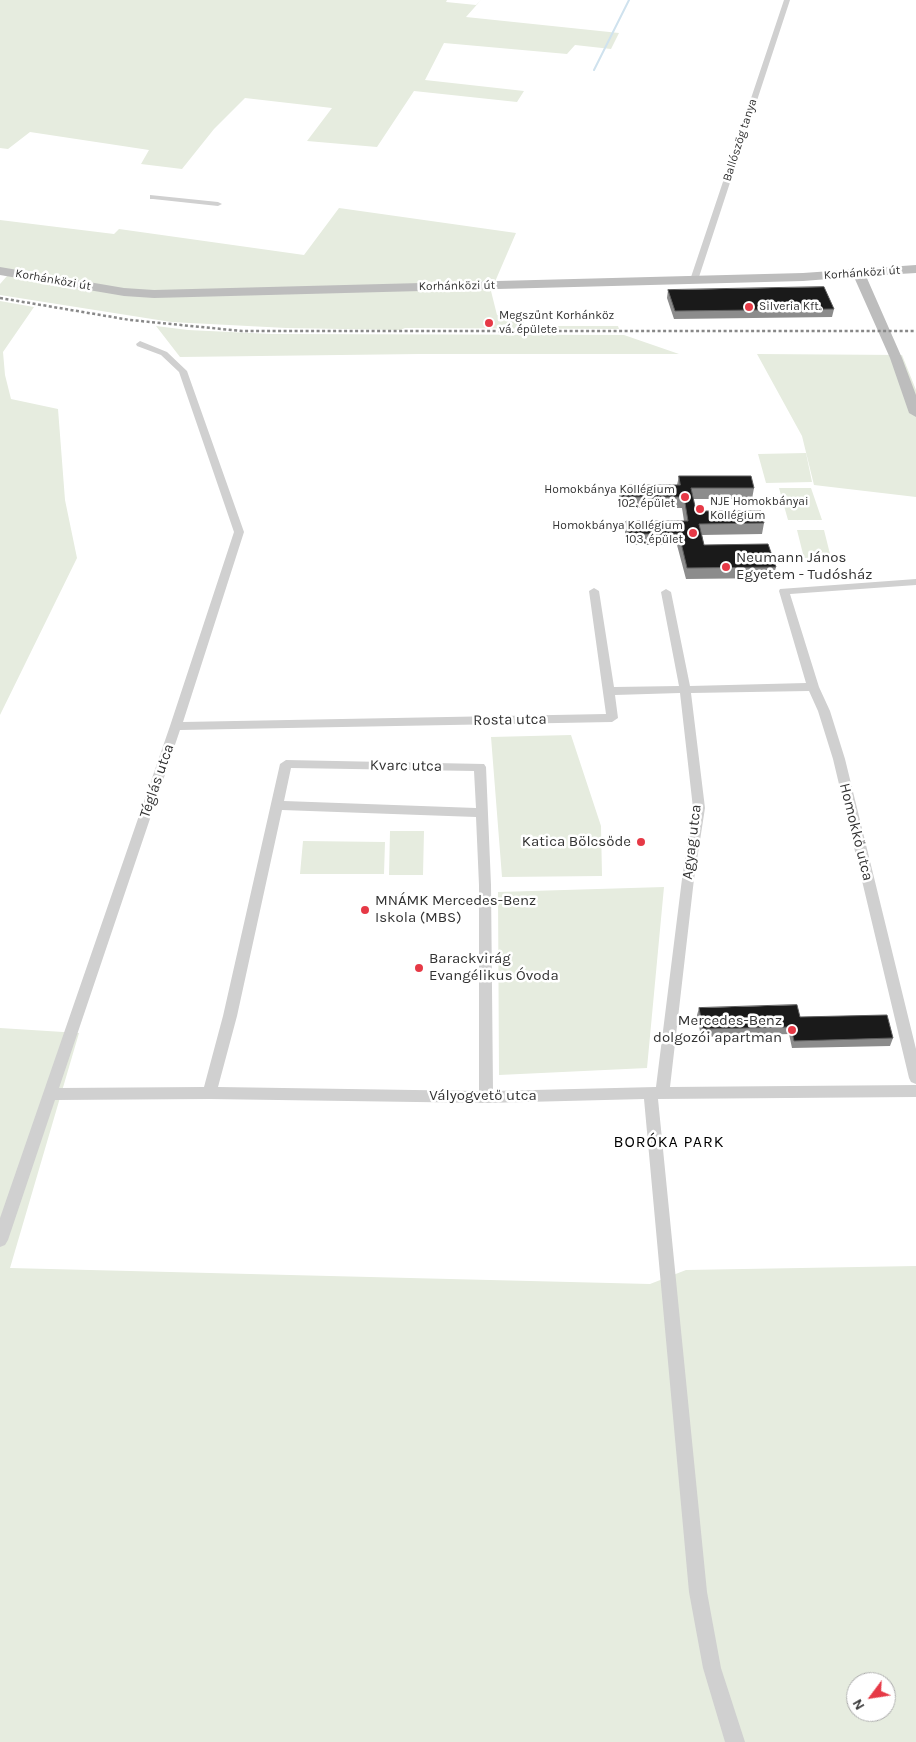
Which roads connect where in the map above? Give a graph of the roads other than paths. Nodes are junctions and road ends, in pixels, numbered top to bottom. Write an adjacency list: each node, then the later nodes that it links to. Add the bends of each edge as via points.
1 (787, 0): 7 (street, Ballószög tanya)
2 (153, 197): 3 (street)
3 (218, 204)
4 (916, 269): 6 (street, Korhánközi út)
5 (0, 271): 7 (street, Korhánközi út, via 154,294)
6 (859, 274): 7 (street, Korhánközi út); 9 (street)
7 (694, 280)
8 (140, 344): 16 (street, Téglás utca, via 169,355 183,371 239,532)
9 (916, 413)
10 (916, 582): 13 (street, Homokkő utca, via 784,591)
11 (594, 591): 15 (street)
12 (666, 592): 14 (street, Agyag utca)
13 (813, 687): 14 (street); 19 (street, Homokkő utca, via 839,759)
14 (685, 690): 15 (street); 22 (street, Agyag utca, via 699,808)
15 (609, 691): 16 (street, Rosta utca, via 612,718)
16 (176, 726): 23 (street, Téglás utca)
17 (277, 805): 18 (street); 18 (street, Kvarc utca, via 286,764 480,767); 21 (street, via 230,1016)
18 (482, 813): 24 (street, Kvarc utca)
19 (916, 1078)
20 (916, 1091): 22 (street, Vályogvető utca)
21 (209, 1093): 23 (street, Vályogvető utca); 24 (street, Vályogvető utca)
22 (656, 1093): 24 (street, Vályogvető utca); 26 (street, Agyag utca, via 696,1583 712,1664)
23 (50, 1094): 25 (street, Téglás utca)
24 (486, 1097)
25 (0, 1240)
26 (735, 1742)

